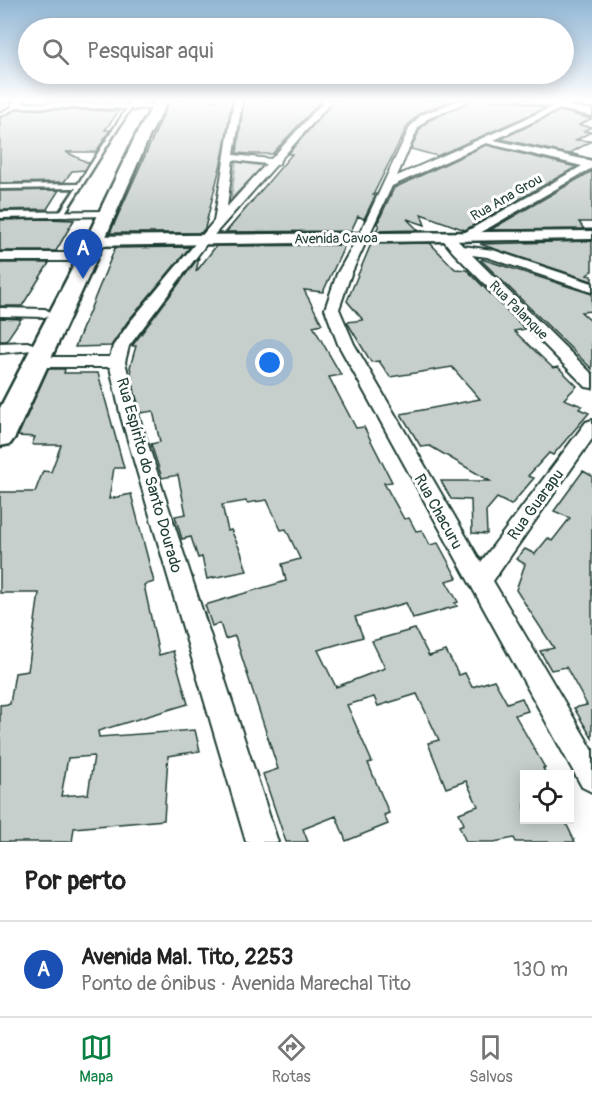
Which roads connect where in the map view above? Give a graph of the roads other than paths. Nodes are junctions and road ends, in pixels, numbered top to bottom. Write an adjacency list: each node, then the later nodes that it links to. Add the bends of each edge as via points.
1 (117, 139): 13 (lane)
2 (131, 139): 15 (main road)
3 (231, 139): 8 (street)
4 (295, 139): 10 (street, Rua Espírito do Santo Dourado)
5 (416, 139): 7 (street, Rua Chacuru)
6 (484, 140): 9 (street); 11 (street)
7 (413, 153): 9 (street); 12 (street, Rua Chacuru)
8 (228, 157): 10 (street); 18 (street)
9 (443, 159): 12 (street)
10 (276, 162): 18 (street, Rua Espírito do Santo Dourado)
11 (592, 164): 22 (street, Rua Ana Grou)
12 (388, 184): 20 (street, Rua Chacuru)
13 (79, 186): 14 (lane); 17 (lane)
14 (0, 187)
15 (100, 214): 17 (street); 23 (main road)
16 (0, 215): 17 (street)
17 (62, 215)
18 (219, 223): 21 (street, Rua Espírito do Santo Dourado)
19 (592, 235): 22 (street, Avenida Cavoa)
20 (364, 237): 21 (street, Avenida Cavoa); 22 (street, Avenida Cavoa); 35 (street, Rua Chacuru, via 336,292 332,309 336,322)
21 (203, 240): 23 (street, Avenida Cavoa); 30 (street, Rua Espírito do Santo Dourado, via 135,325 121,346)
22 (457, 241): 25 (street); 31 (street, Rua Palanque)
23 (82, 246): 24 (street); 27 (main road); 29 (main road)
24 (0, 257)
25 (592, 288)
26 (0, 312): 27 (street)
27 (45, 313): 29 (main road)
28 (0, 348): 29 (street)
29 (32, 355): 30 (street); 32 (main road); 34 (main road)
30 (117, 362): 37 (street, Rua Espírito do Santo Dourado, via 130,417)
31 (592, 382)
32 (0, 399)
33 (592, 426): 35 (street, Rua Guarapu)
34 (0, 437)
35 (478, 582): 36 (street, Rua Chacuru)
36 (592, 777)
37 (262, 842)

